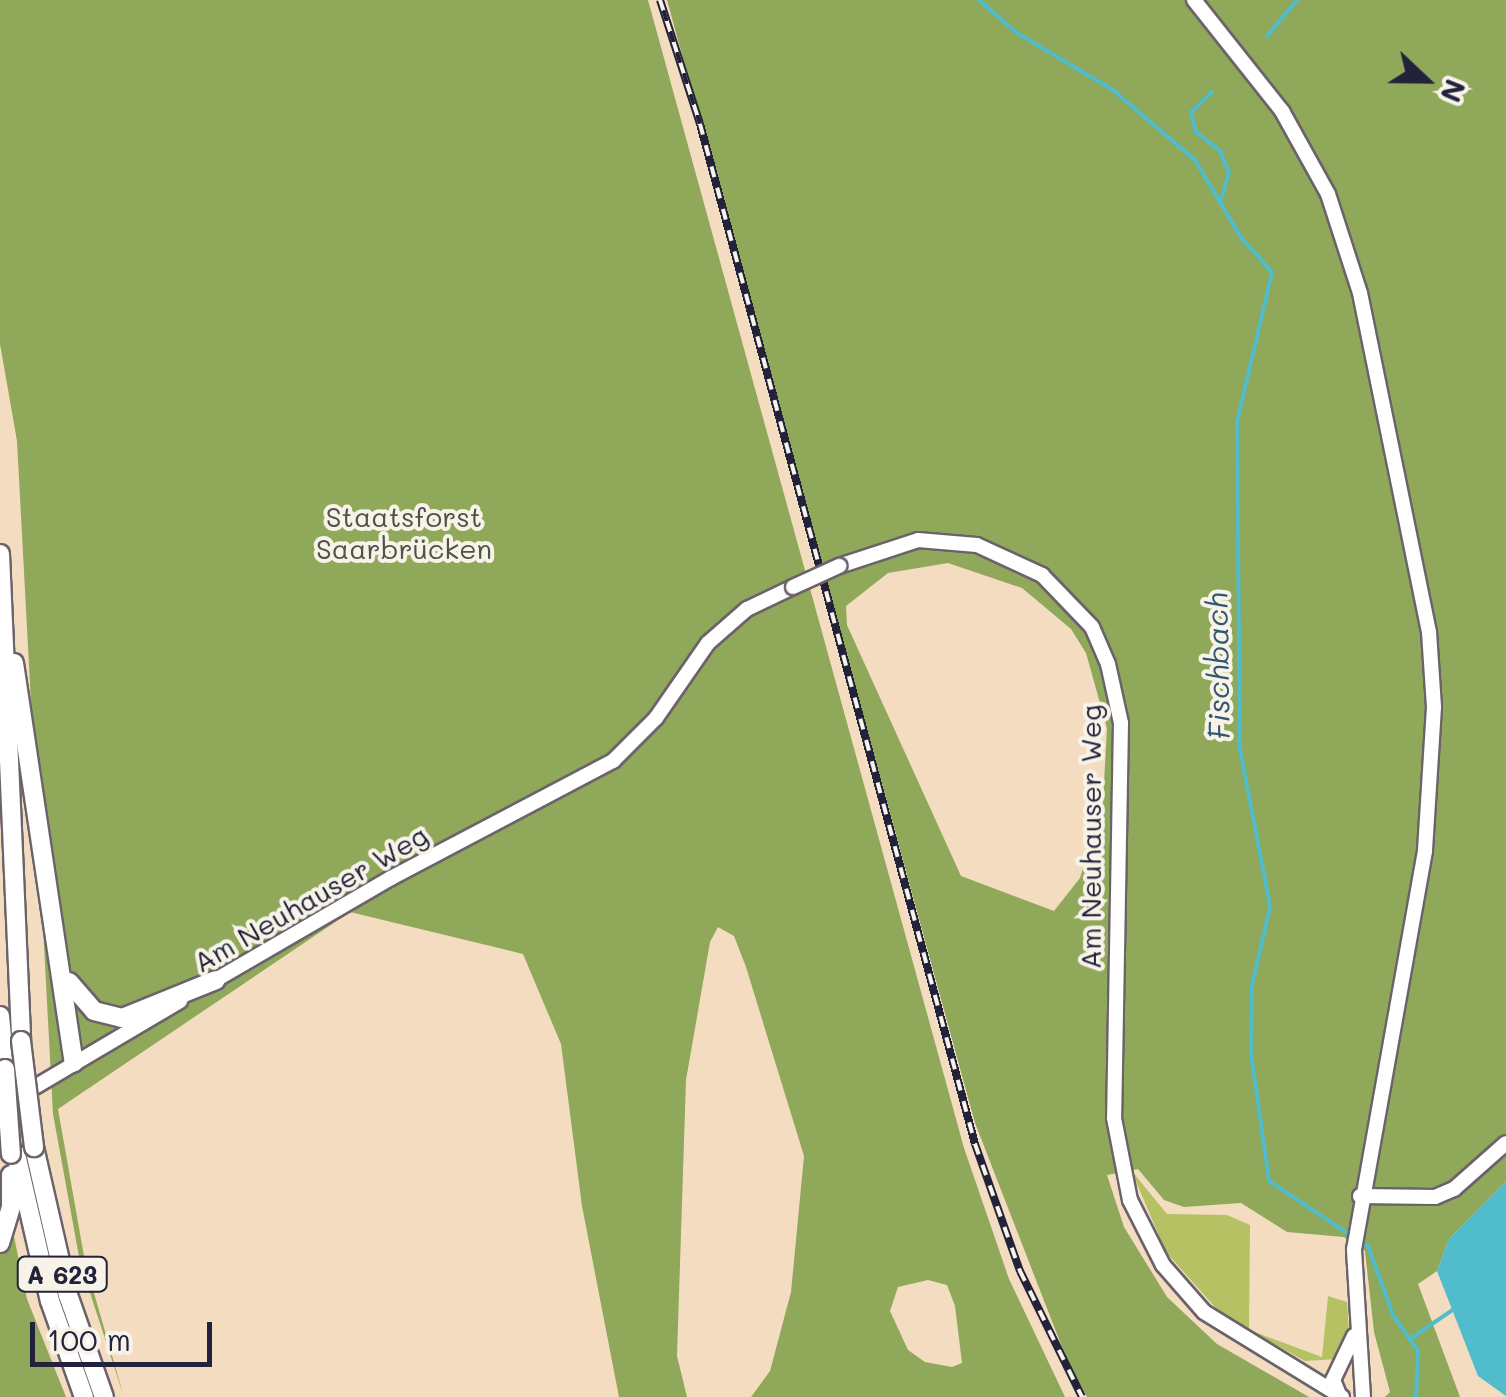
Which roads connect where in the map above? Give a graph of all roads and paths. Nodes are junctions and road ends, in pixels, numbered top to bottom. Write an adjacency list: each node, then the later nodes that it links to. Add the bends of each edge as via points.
1 (1194, 0): 12 (street, via 1282,111 1328,194 1360,293 1429,632 1434,707 1425,851)
2 (0, 554): 3 (highway, A 623)
3 (3, 595): 4 (highway); 18 (highway, A 623, bridge, via 21,1042 34,1147 68,1295)
4 (62, 962): 5 (highway, via 82,1002 122,1018); 8 (highway)
5 (216, 980): 8 (street, Am Neuhauser Weg); 16 (street, Am Neuhauser Weg, bridge, via 613,761 644,733 718,633 793,587 918,540 978,546 1042,574 1092,627 1108,664 1120,722 1118,1158 1145,1236 1178,1286 1227,1332)
6 (0, 1016): 7 (highway)
7 (2, 1040): 11 (highway, bridge)
8 (74, 1063): 9 (street, Am Neuhauser Weg)
9 (0, 1108)
10 (1506, 1143): 12 (street, via 1454,1190 1435,1198)
11 (14, 1154): 13 (highway, via 12,1206); 17 (highway, A 623, via 46,1284)
12 (1360, 1196): 14 (street)
13 (0, 1242)
14 (1356, 1315): 15 (street); 16 (street)
15 (1358, 1375): 16 (street); 19 (street)
16 (1337, 1389): 19 (street, Am Neuhauser Weg)
17 (84, 1397)
18 (104, 1397)
19 (1361, 1397)

